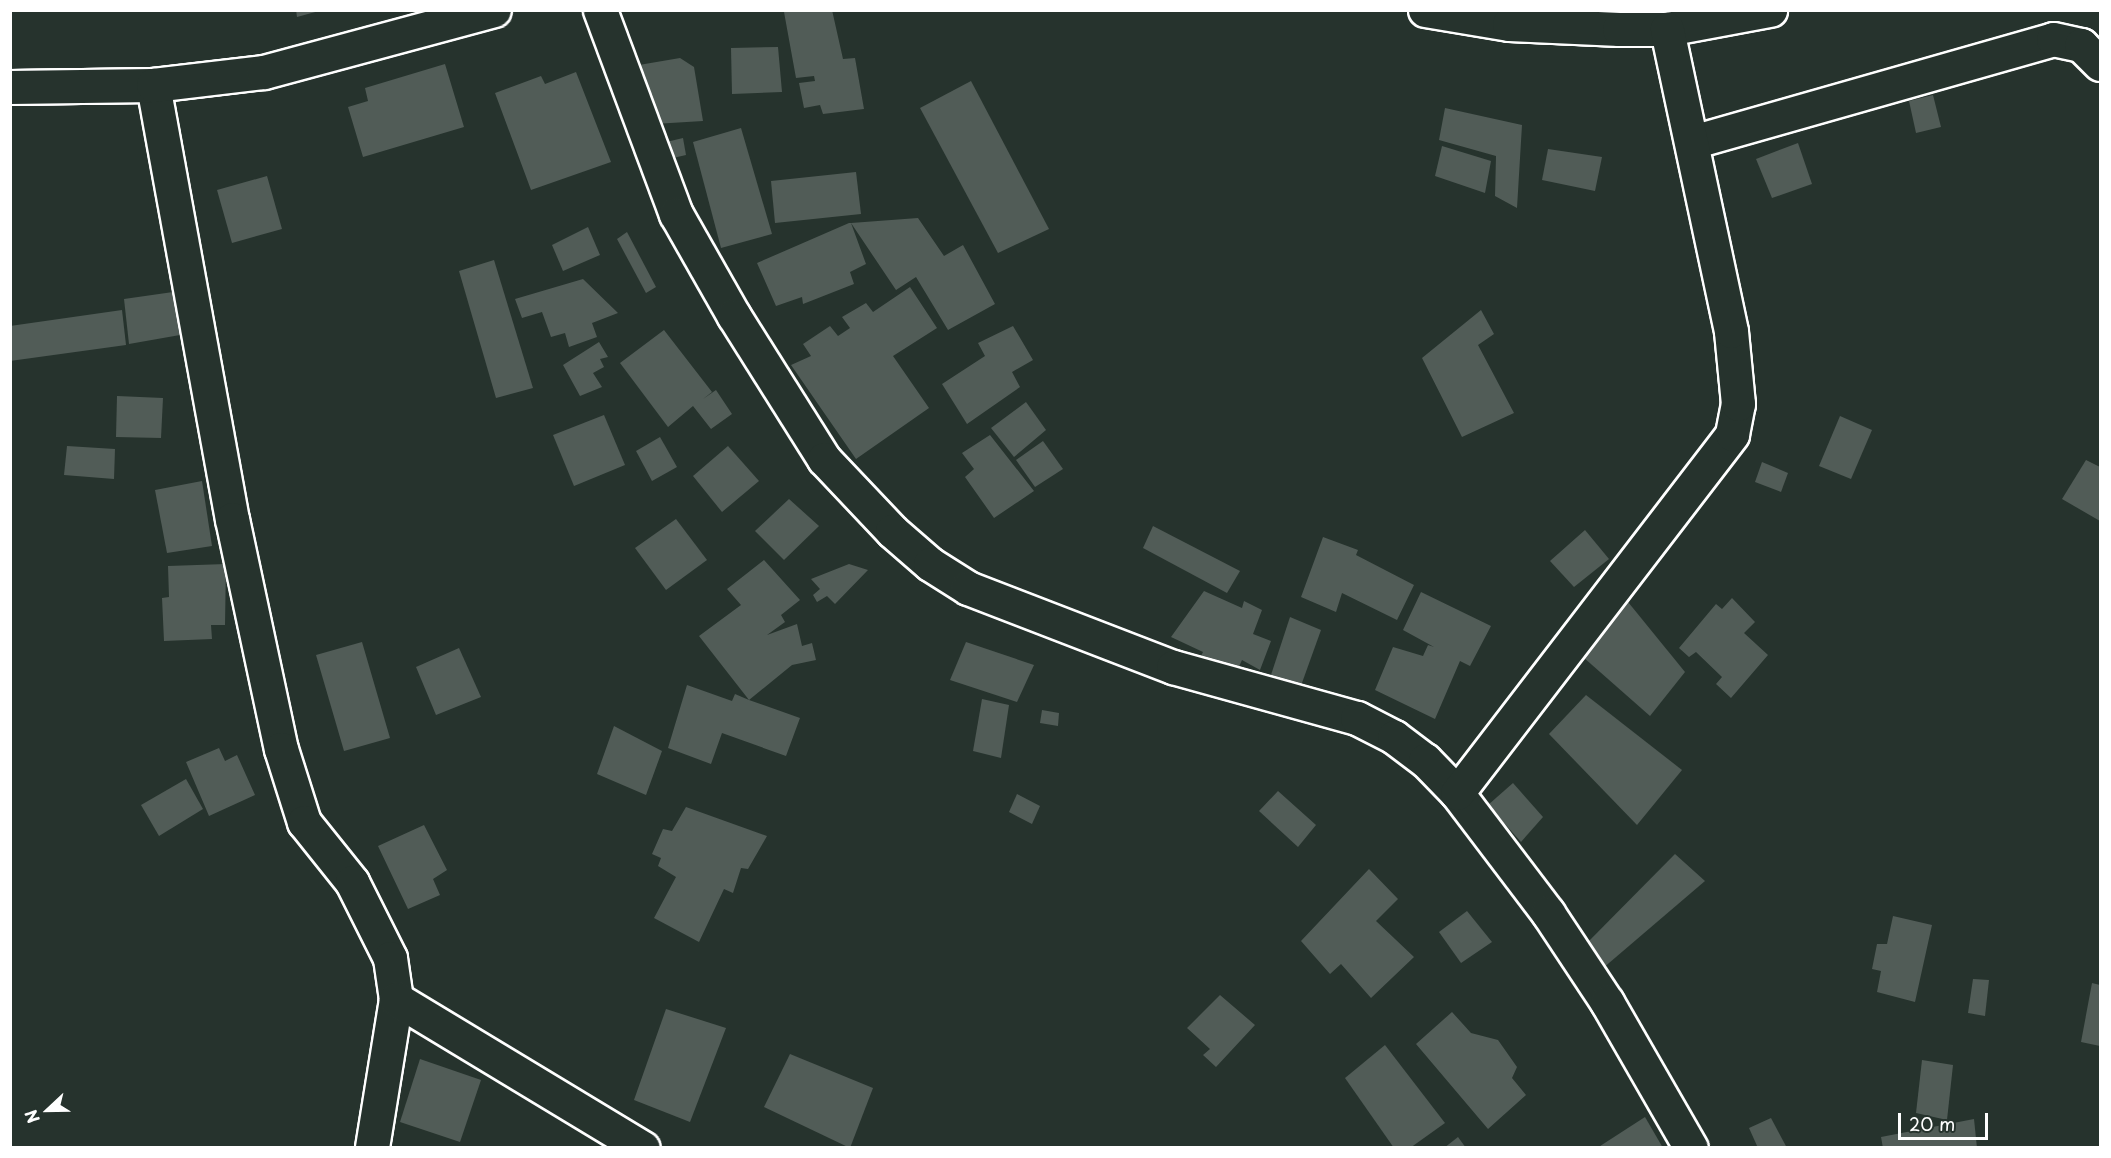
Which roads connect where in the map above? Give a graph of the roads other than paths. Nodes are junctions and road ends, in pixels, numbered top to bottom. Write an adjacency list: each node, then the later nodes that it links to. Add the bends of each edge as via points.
1 (494, 10): 5 (street)
2 (600, 10): 11 (street, via 676,214 734,316 824,459 892,531 930,564 968,588 1173,667 1357,718 1394,737 1425,760)
3 (1425, 10): 6 (street, via 1520,25)
4 (1770, 10): 6 (street)
5 (440, 18): 8 (street, via 264,72)
6 (1667, 29): 10 (street)
7 (2100, 64): 10 (street, via 2081,45 2053,39)
8 (153, 86): 9 (street); 12 (street, via 232,519 281,749 304,822 352,882 390,958)
9 (10, 87)
10 (1692, 142): 11 (street, via 1731,331 1738,404 1732,434)
11 (1457, 793): 15 (street, via 1574,952)
12 (396, 999): 13 (street); 14 (street)
13 (372, 1148)
14 (643, 1148)
15 (1691, 1148)

